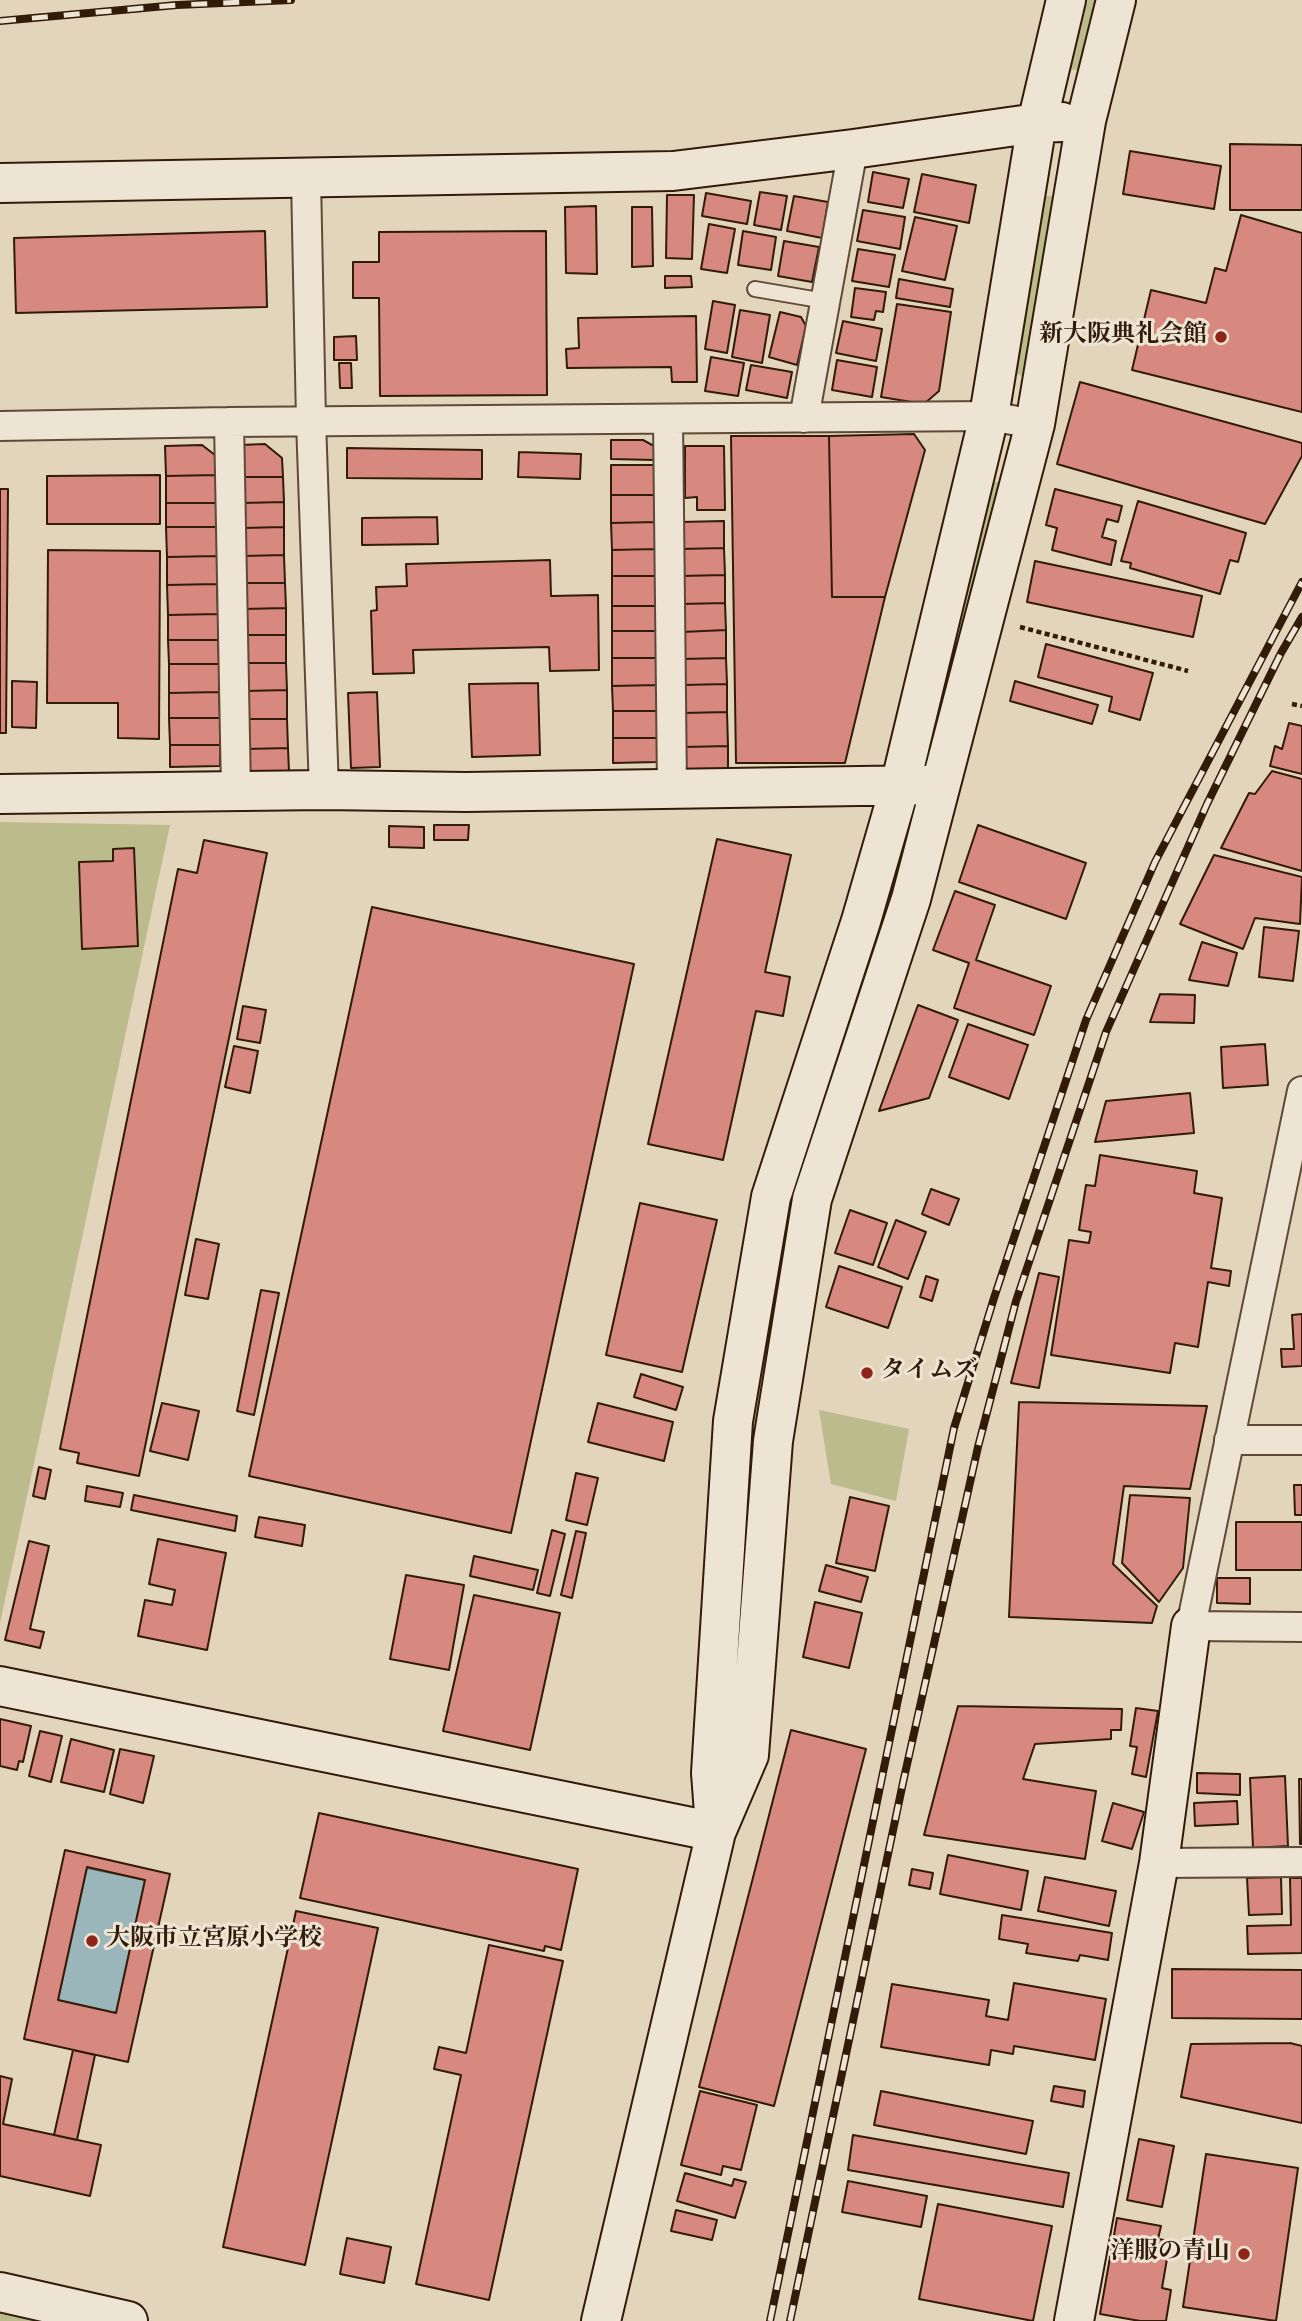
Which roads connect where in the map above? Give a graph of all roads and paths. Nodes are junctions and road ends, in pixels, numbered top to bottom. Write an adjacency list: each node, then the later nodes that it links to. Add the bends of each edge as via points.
1 (1066, 0): 4 (street)
2 (1116, 0): 3 (street)
3 (1086, 121): 4 (street); 15 (street)
4 (1037, 123): 5 (street); 10 (street)
5 (853, 149): 6 (street, via 673,171); 9 (street)
6 (306, 179): 7 (street); 13 (street)
7 (0, 183)
8 (755, 289): 9 (lane)
9 (825, 301): 11 (street)
10 (989, 416): 11 (street); 15 (street); 22 (street)
11 (804, 418): 12 (street)
12 (668, 419): 13 (street); 23 (street)
13 (311, 421): 14 (street); 24 (street)
14 (229, 422): 16 (street); 25 (street)
15 (1035, 424): 17 (street)
16 (0, 426)
17 (984, 617): 18 (path); 21 (street)
18 (1188, 671)
19 (1292, 704): 20 (path)
20 (1302, 706)
21 (940, 784): 22 (street); 29 (street, via 911,899)
22 (900, 786): 23 (street); 28 (street)
23 (672, 789): 24 (street)
24 (324, 790): 25 (street)
25 (236, 791): 26 (street)
26 (0, 793)
27 (1302, 1091): 30 (street)
28 (771, 1196): 29 (street); 35 (street, via 733,1421 711,1773)
29 (811, 1199): 35 (street, via 772,1441 749,1755)
30 (1229, 1440): 31 (street); 32 (street)
31 (1302, 1440)
32 (1191, 1626): 33 (street); 37 (street)
33 (1302, 1627)
34 (0, 1686): 35 (street)
35 (716, 1832): 40 (street)
36 (1302, 1862): 37 (street)
37 (1159, 1863): 41 (street)
38 (0, 2292): 39 (street)
39 (128, 2321)
40 (601, 2321)
41 (1073, 2321)

